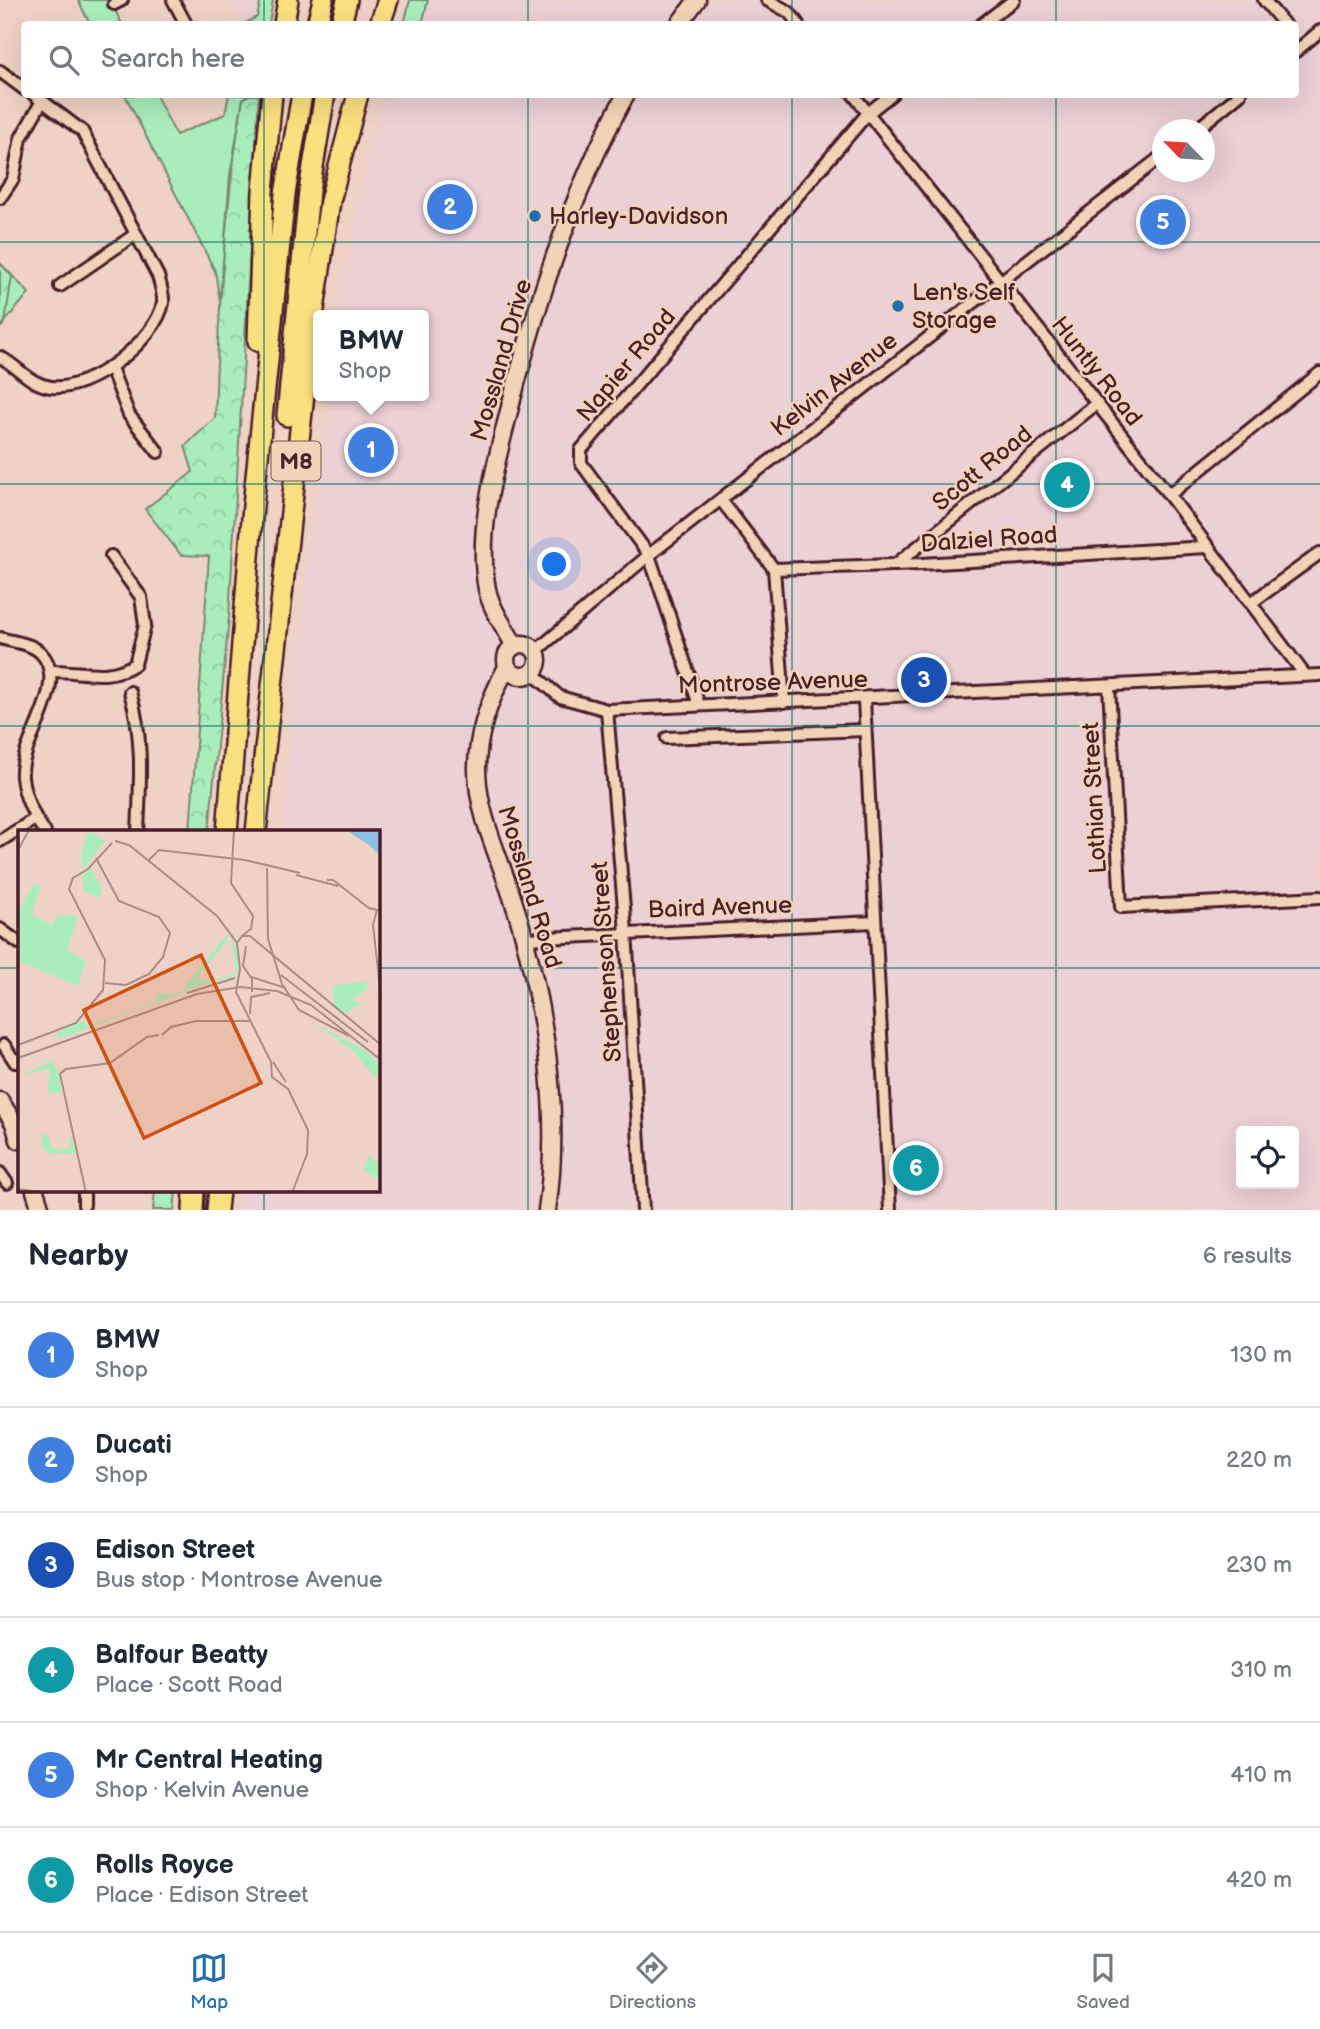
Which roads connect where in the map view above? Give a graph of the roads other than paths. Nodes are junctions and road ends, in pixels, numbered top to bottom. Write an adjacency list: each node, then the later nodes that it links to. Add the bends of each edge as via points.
1 (173, 0): 10 (street)
2 (288, 0): 11 (highway)
3 (323, 0): 12 (highway)
4 (347, 0): 13 (highway)
5 (388, 0): 14 (highway)
6 (697, 0): 15 (street)
7 (767, 0): 16 (street)
8 (1014, 0): 17 (street)
9 (1264, 0): 18 (street)
10 (184, 21)
11 (284, 21)
12 (318, 21)
13 (342, 21)
14 (381, 21)
15 (681, 21)
16 (796, 21)
17 (986, 21)
18 (1282, 21)
19 (1320, 31): 20 (street)
20 (1299, 45)
21 (0, 71): 22 (street)
22 (21, 87)
23 (37, 98): 35 (street, via 13,179); 36 (street, via 82,131)
24 (272, 98): 48 (highway, M8, via 263,191)
25 (301, 98): 48 (highway, M8, via 285,194)
26 (324, 98): 76 (highway, M8, via 293,339)
27 (357, 98): 39 (highway, M8, via 335,175)
28 (624, 98): 57 (street, Mossland Drive, via 584,183 538,302 497,460 483,559 487,591)
29 (856, 98): 32 (street, Huntly Road)
30 (887, 98): 32 (street, Napier Road)
31 (1235, 98): 33 (street)
32 (868, 113): 37 (street, Huntly Road); 51 (street, Napier Road, via 581,450 580,463)
33 (1209, 119)
34 (1152, 165): 37 (street, Kelvin Avenue)
35 (0, 198)
36 (136, 234): 38 (street); 42 (street, via 158,276 164,302 149,333)
37 (1002, 282): 44 (street, Huntly Road); 47 (street, Kelvin Avenue)
38 (60, 286)
39 (313, 310)
40 (313, 313): 77 (highway, M8)
41 (0, 357): 42 (street, via 29,380 54,388)
42 (111, 368): 45 (street, via 129,415)
43 (1320, 373): 46 (street)
44 (1096, 404): 46 (street, Huntly Road); 53 (street, Scott Road)
45 (158, 452)
46 (1169, 495): 49 (street, Huntly Road)
47 (721, 500): 51 (street, Kelvin Avenue); 54 (street)
48 (253, 506): 75 (highway, M8)
49 (1207, 547): 53 (street, Dalziel Road); 55 (street, Huntly Road)
50 (1320, 553): 55 (street)
51 (649, 555): 58 (street, Kelvin Avenue); 68 (street, Napier Road)
52 (111, 556): 60 (street, via 141,597 145,625 135,664 107,675)
53 (895, 565): 54 (street, Dalziel Road)
54 (774, 569): 67 (street)
55 (1251, 603): 62 (street, Huntly Road)
56 (0, 638): 60 (street, via 32,646 42,653)
57 (515, 646): 58 (street, via 524,644); 59 (street, via 508,653)
58 (536, 651): 61 (street, via 538,666)
59 (507, 667): 61 (street, via 524,677); 83 (street, Mossland Road, via 480,728 476,781 483,816)
60 (50, 671): 72 (street, via 50,687 22,777)
61 (533, 673): 69 (street, Montrose Avenue, via 560,698)
62 (1306, 675): 63 (street, Montrose Avenue); 64 (street, Montrose Avenue)
63 (1320, 675)
64 (1109, 686): 66 (street, Montrose Avenue); 79 (street, Lothian Street, via 1121,907)
65 (130, 692): 74 (street, via 142,760)
66 (863, 699): 67 (street, Montrose Avenue); 70 (street)
67 (783, 702): 68 (street, Montrose Avenue)
68 (698, 705): 69 (street, Montrose Avenue)
69 (607, 710): 82 (street, Stephenson Street)
70 (865, 730): 71 (street); 80 (street)
71 (667, 738)
72 (35, 819): 73 (street); 78 (street)
73 (43, 830)
74 (138, 830)
75 (227, 830)
76 (250, 830)
77 (256, 830)
78 (0, 841)
79 (1320, 897)
80 (875, 922): 82 (street, Baird Avenue); 101 (street)
81 (0, 929): 84 (street)
82 (626, 932): 83 (street, Baird Avenue); 100 (street, Stephenson Street)
83 (525, 939): 99 (street, Mossland Road, via 551,1110)
84 (18, 942)
85 (4, 1045): 86 (street, via 15,1062)
86 (18, 1060)
87 (0, 1101): 88 (street)
88 (18, 1137)
89 (0, 1173): 90 (street)
90 (7, 1183)
91 (35, 1192): 96 (street)
92 (84, 1192): 95 (street)
93 (194, 1192): 97 (highway)
94 (219, 1192): 98 (highway)
95 (84, 1205)
96 (41, 1210)
97 (193, 1210)
98 (217, 1210)
99 (547, 1210)
100 (643, 1210)
101 (891, 1210)

